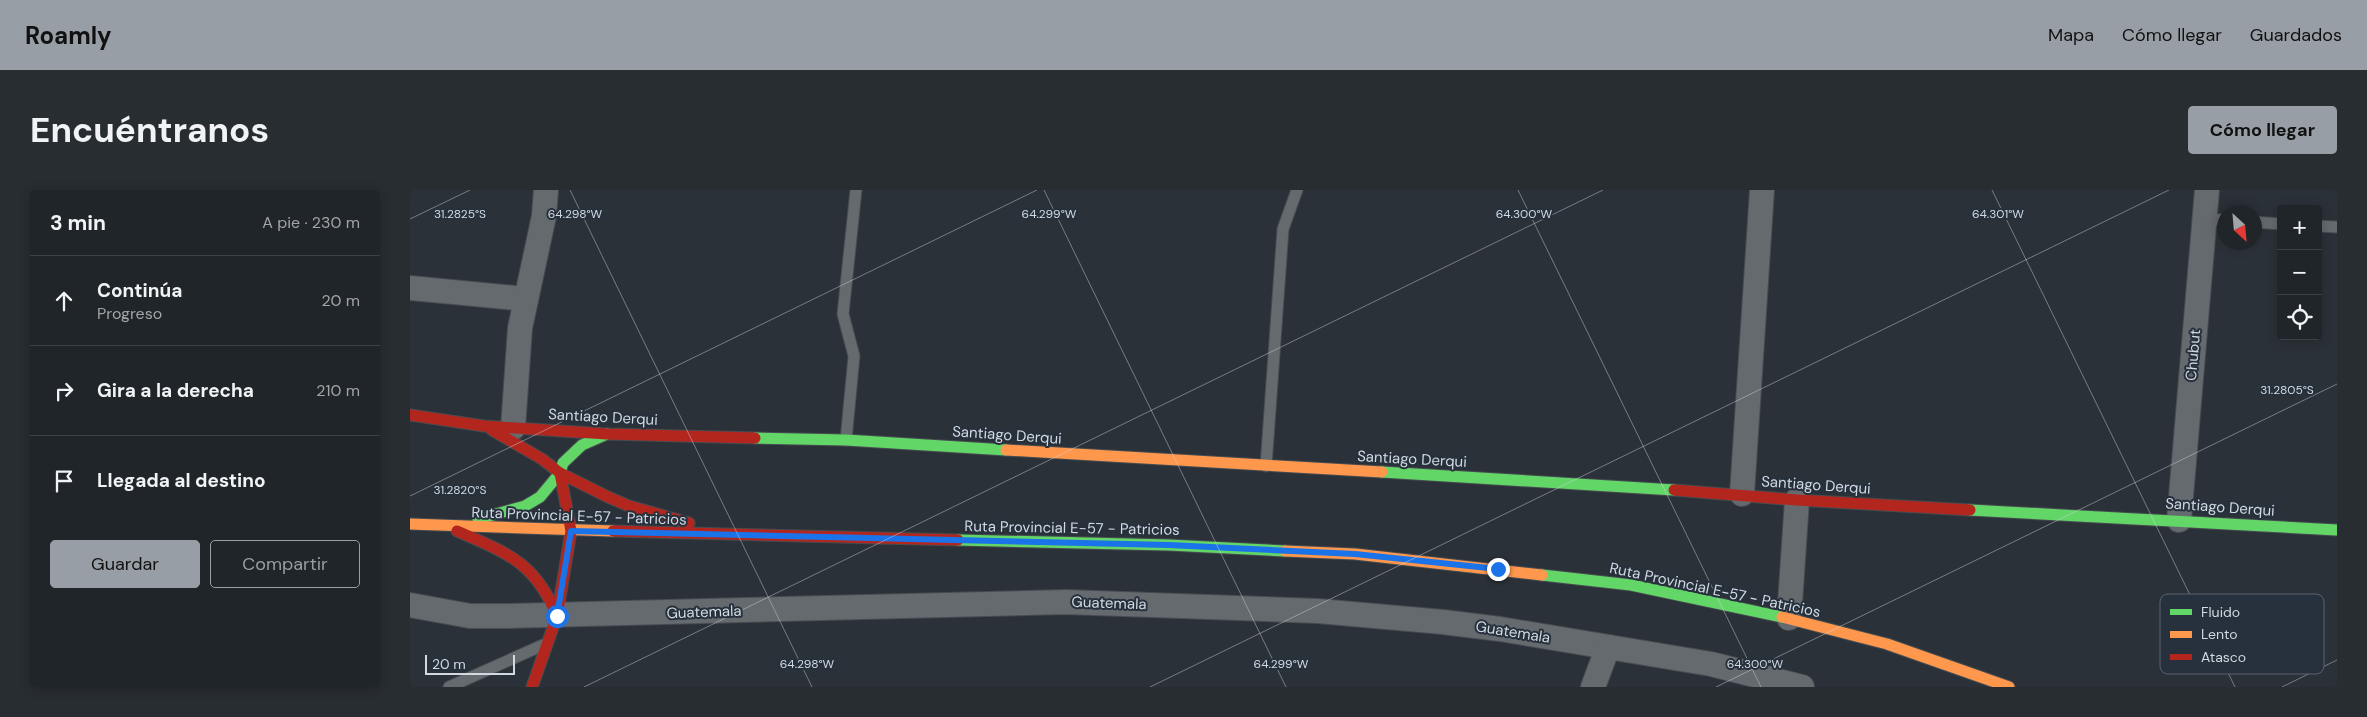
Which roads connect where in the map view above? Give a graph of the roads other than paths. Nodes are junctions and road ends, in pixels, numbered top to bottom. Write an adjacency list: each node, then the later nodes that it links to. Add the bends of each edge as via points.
1 (546, 190): 12 (street, via 544,216)
2 (856, 190): 17 (lane, via 843,314 854,356)
3 (1296, 190): 18 (lane, via 1283,229)
4 (1762, 190): 20 (street)
5 (2207, 190): 6 (street, Chubut)
6 (2214, 220): 22 (street, Chubut)
7 (2262, 223): 8 (lane)
8 (2277, 224)
9 (2322, 226): 10 (lane)
10 (2337, 227)
11 (410, 288): 12 (street)
12 (526, 299): 15 (street, via 520,328)
13 (410, 415): 14 (main road, Santiago Derqui)
14 (484, 426): 15 (main road, Santiago Derqui); 19 (main road, Ruta Provincial E-57 - Patricios)
15 (513, 428): 16 (main road, Santiago Derqui)
16 (606, 434): 17 (main road, Santiago Derqui); 19 (main road, via 582,445 563,463)
17 (846, 440): 18 (main road, Santiago Derqui)
18 (1266, 466): 20 (main road, Santiago Derqui)
19 (560, 472): 24 (main road, via 540,498 525,506); 26 (main road); 27 (main road, Ruta Provincial E-57 - Patricios, via 629,506)
20 (1742, 494): 21 (main road, Santiago Derqui)
21 (1797, 500): 22 (main road, Santiago Derqui); 30 (street)
22 (2179, 520): 25 (main road, Santiago Derqui)
23 (410, 524): 24 (main road, Ruta Provincial E-57 - Patricios)
24 (448, 526): 26 (main road, Ruta Provincial E-57 - Patricios); 29 (main road, via 510,556 523,566 544,588)
25 (2337, 530)
26 (571, 531): 27 (main road, Ruta Provincial E-57 - Patricios); 29 (main road)
27 (747, 536): 30 (main road, Ruta Provincial E-57 - Patricios, via 1169,545 1355,554 1631,585)
28 (410, 605): 29 (street, Guatemala, via 470,616)
29 (557, 616): 31 (main road); 32 (street, Guatemala, via 1066,602 1327,612 1443,622)
30 (1790, 618): 37 (main road, Ruta Provincial E-57 - Patricios, via 1887,644)
31 (547, 644): 33 (lane, via 500,662); 34 (main road)
32 (1608, 646): 35 (street); 36 (street, Guatemala, via 1711,664)
33 (450, 687)
34 (532, 687)
35 (1593, 687)
36 (1802, 687)
37 (2009, 687)

